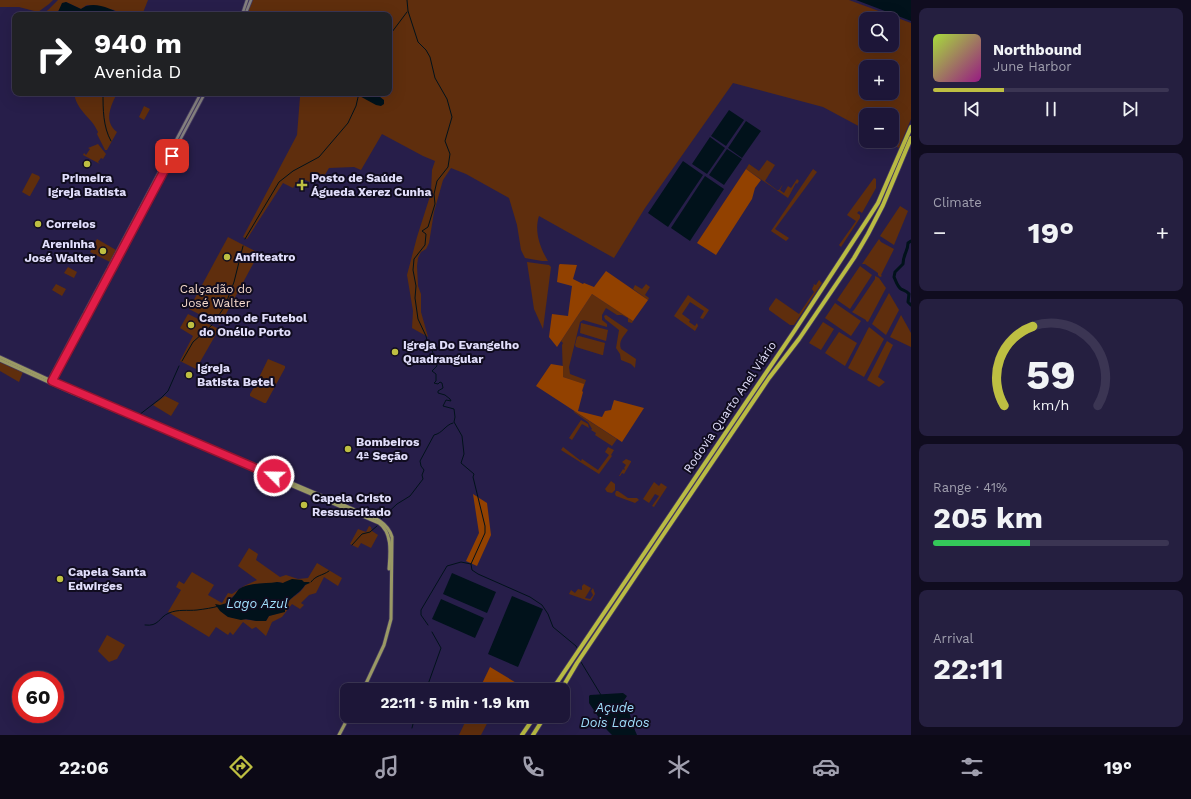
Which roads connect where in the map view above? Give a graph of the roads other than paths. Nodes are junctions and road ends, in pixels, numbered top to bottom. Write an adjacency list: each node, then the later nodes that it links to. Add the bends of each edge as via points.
1 (248, 0): 3 (main road)
2 (251, 0): 4 (main road)
3 (243, 12)
4 (246, 12)
5 (200, 96): 9 (main road)
6 (203, 96): 9 (main road)
7 (911, 127): 10 (highway, Rodovia Quarto Anel Viário, via 875,208)
8 (911, 138): 11 (highway, Rodovia Quarto Anel Viário, via 868,234)
9 (151, 192): 16 (main road)
10 (821, 291): 11 (highway); 12 (highway, Rodovia Quarto Anel Viário)
11 (828, 296): 13 (highway, Rodovia Quarto Anel Viário)
12 (784, 345): 13 (highway); 17 (highway, Rodovia Quarto Anel Viário)
13 (791, 350): 18 (highway, Rodovia Quarto Anel Viário)
14 (0, 357): 16 (main road)
15 (0, 360): 16 (main road)
16 (50, 381): 25 (main road, via 382,522 388,528 390,538 391,619 386,638)
17 (698, 472): 18 (highway); 19 (highway, Rodovia Quarto Anel Viário)
18 (705, 474): 20 (highway, Rodovia Quarto Anel Viário)
19 (689, 486): 20 (highway); 21 (highway, Rodovia Quarto Anel Viário)
20 (694, 490): 22 (highway, Rodovia Quarto Anel Viário)
21 (651, 542): 22 (highway); 23 (highway, Rodovia Quarto Anel Viário)
22 (656, 546): 24 (highway, Rodovia Quarto Anel Viário)
23 (604, 611): 24 (highway); 26 (highway, Rodovia Quarto Anel Viário)
24 (610, 614): 27 (highway, Rodovia Quarto Anel Viário)
25 (365, 683)
26 (557, 683)
27 (565, 683)
28 (346, 723): 31 (main road)
29 (530, 723): 32 (highway)
30 (541, 723): 33 (highway)
31 (340, 735)
32 (522, 735)
33 (533, 735)

